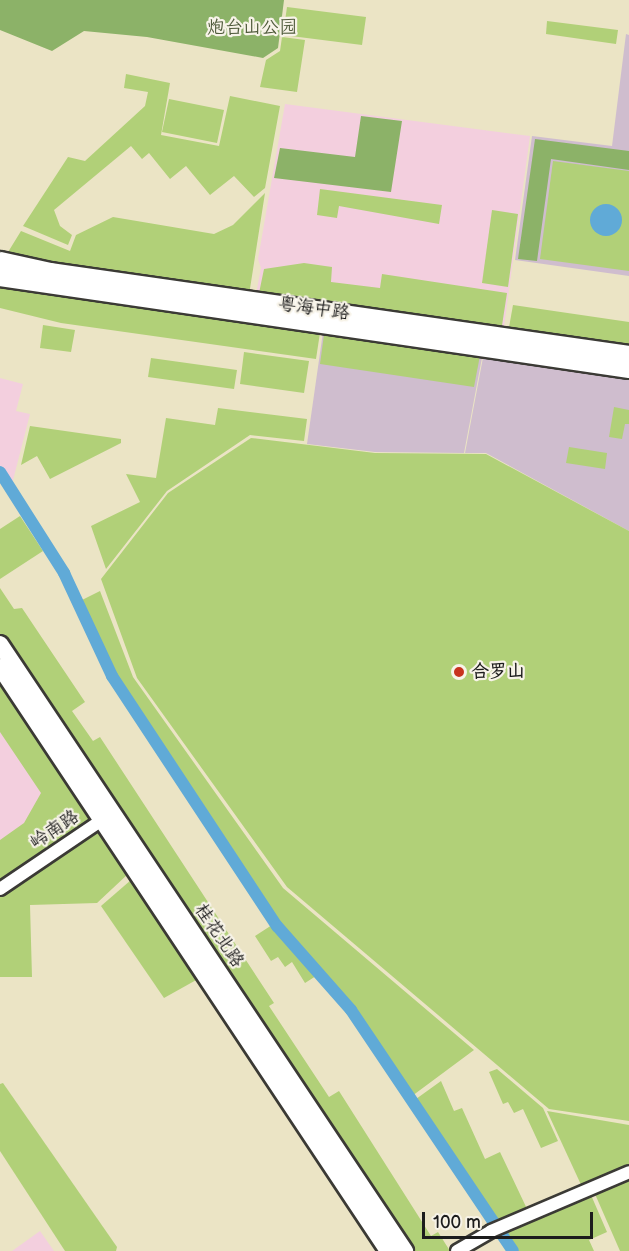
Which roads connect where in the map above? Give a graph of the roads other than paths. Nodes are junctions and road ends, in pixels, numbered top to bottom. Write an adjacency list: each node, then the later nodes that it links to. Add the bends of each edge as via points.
1 (0, 261): 3 (highway, 粤海中路, via 50,272)
2 (0, 277): 4 (highway, 粤海中路)
3 (629, 355)
4 (629, 369)
5 (0, 644): 7 (main road, 桂花北路)
6 (0, 668): 7 (main road, 桂花北路)
7 (107, 817): 8 (street, 岭南路); 10 (main road, 桂花北路); 11 (main road, 桂花北路)
8 (0, 889)
9 (629, 1172): 12 (street, via 491,1231)
10 (388, 1251)
11 (405, 1251)
12 (457, 1251)

